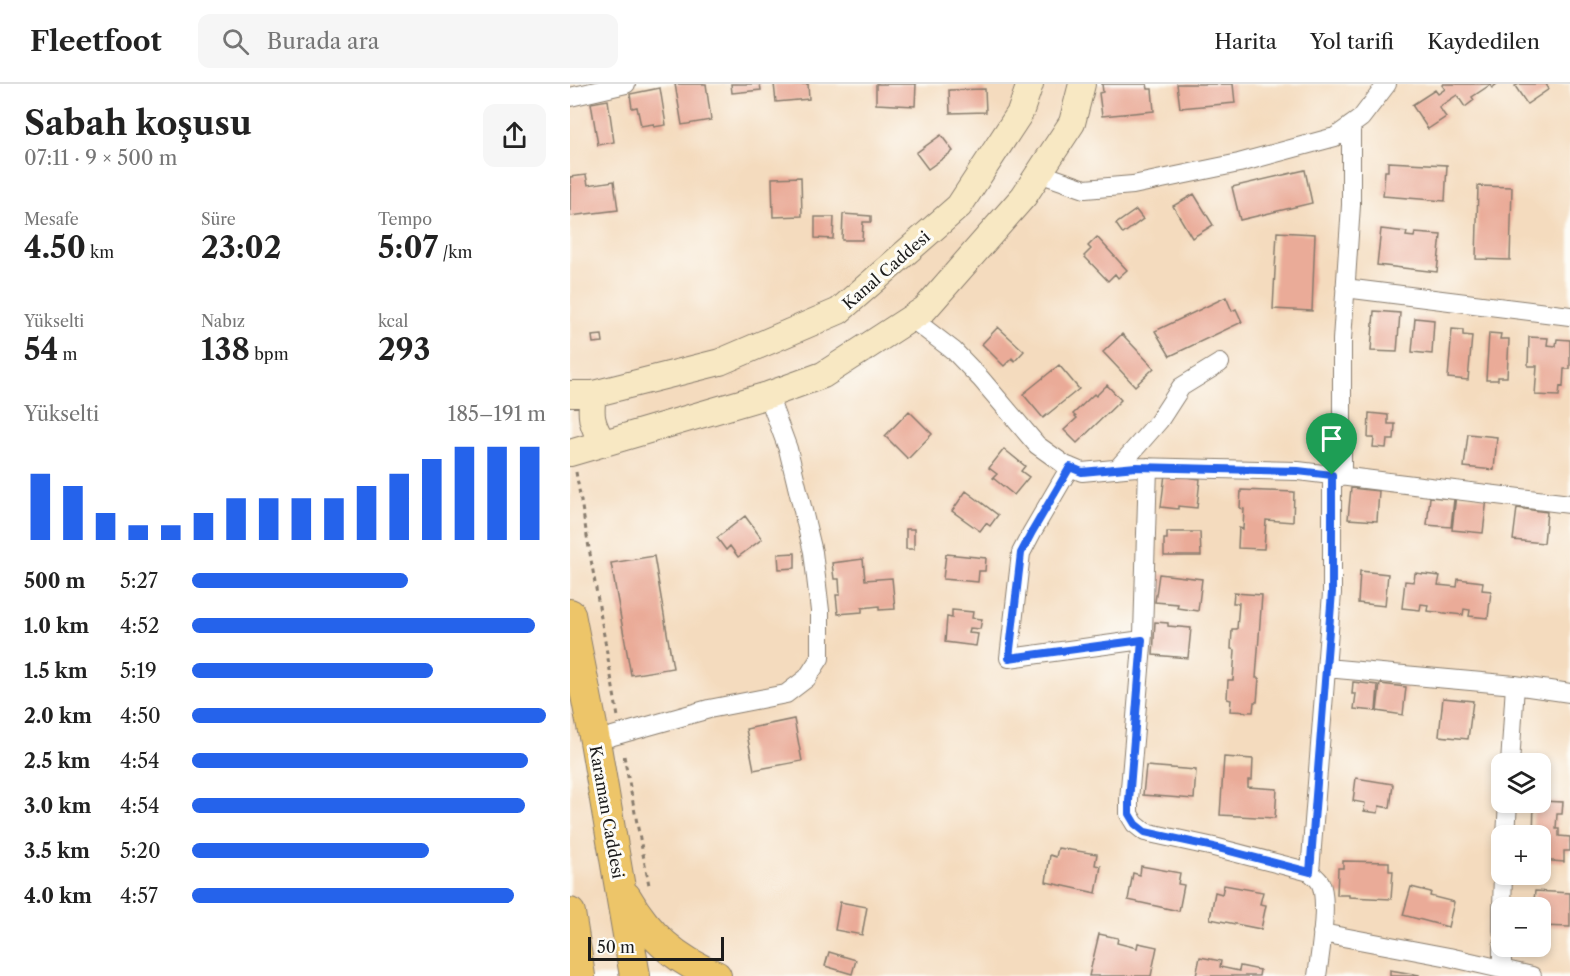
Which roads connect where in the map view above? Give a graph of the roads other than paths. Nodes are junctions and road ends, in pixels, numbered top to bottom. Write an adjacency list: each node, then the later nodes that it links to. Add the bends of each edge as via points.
1 (626, 84): 5 (street)
2 (1030, 84): 12 (main road, Kanal Caddesi, via 1020,113 959,206 839,311 720,362)
3 (1082, 84): 7 (main road, via 1072,123)
4 (1387, 84): 6 (street)
5 (570, 98)
6 (1351, 125): 7 (street, via 1335,137 1239,163 1133,185 1085,189); 8 (street)
7 (1039, 173): 10 (main road, via 1024,196 926,309)
8 (1345, 288): 9 (street); 19 (street)
9 (1570, 316)
10 (911, 318): 13 (main road, via 823,375); 16 (street, via 954,351 1036,445)
11 (1221, 363): 18 (street, via 1181,387 1159,421)
12 (582, 394): 14 (main road)
13 (768, 395): 14 (main road); 26 (street, via 788,449 813,552 820,611 820,658 807,678 786,694 710,709)
14 (603, 442): 15 (main road)
15 (571, 453)
16 (1070, 467): 18 (street, via 1082,472); 22 (street, via 1021,553 1009,658)
17 (1148, 467): 18 (street); 19 (street, via 1298,471); 22 (street)
18 (1117, 469)
19 (1337, 476): 20 (street); 23 (street)
20 (1570, 504)
21 (570, 614): 26 (highway, Karaman Caddesi)
22 (1142, 640): 28 (street, via 1129,801 1129,814 1135,824 1145,832)
23 (1326, 668): 24 (street); 28 (street)
24 (1515, 685): 25 (street); 27 (street)
25 (1570, 693)
26 (609, 745): 29 (highway, Karaman Caddesi)
27 (1511, 753)
28 (1310, 872): 31 (street, via 1320,883)
29 (634, 886): 35 (highway, Karaman Caddesi); 36 (highway, via 638,919 662,944 694,967)
30 (570, 913): 34 (highway)
31 (1322, 933): 33 (street); 37 (street)
32 (1502, 957): 33 (street)
33 (1502, 969): 38 (street)
34 (580, 976)
35 (635, 976)
36 (717, 976)
37 (1317, 976)
38 (1532, 976)

